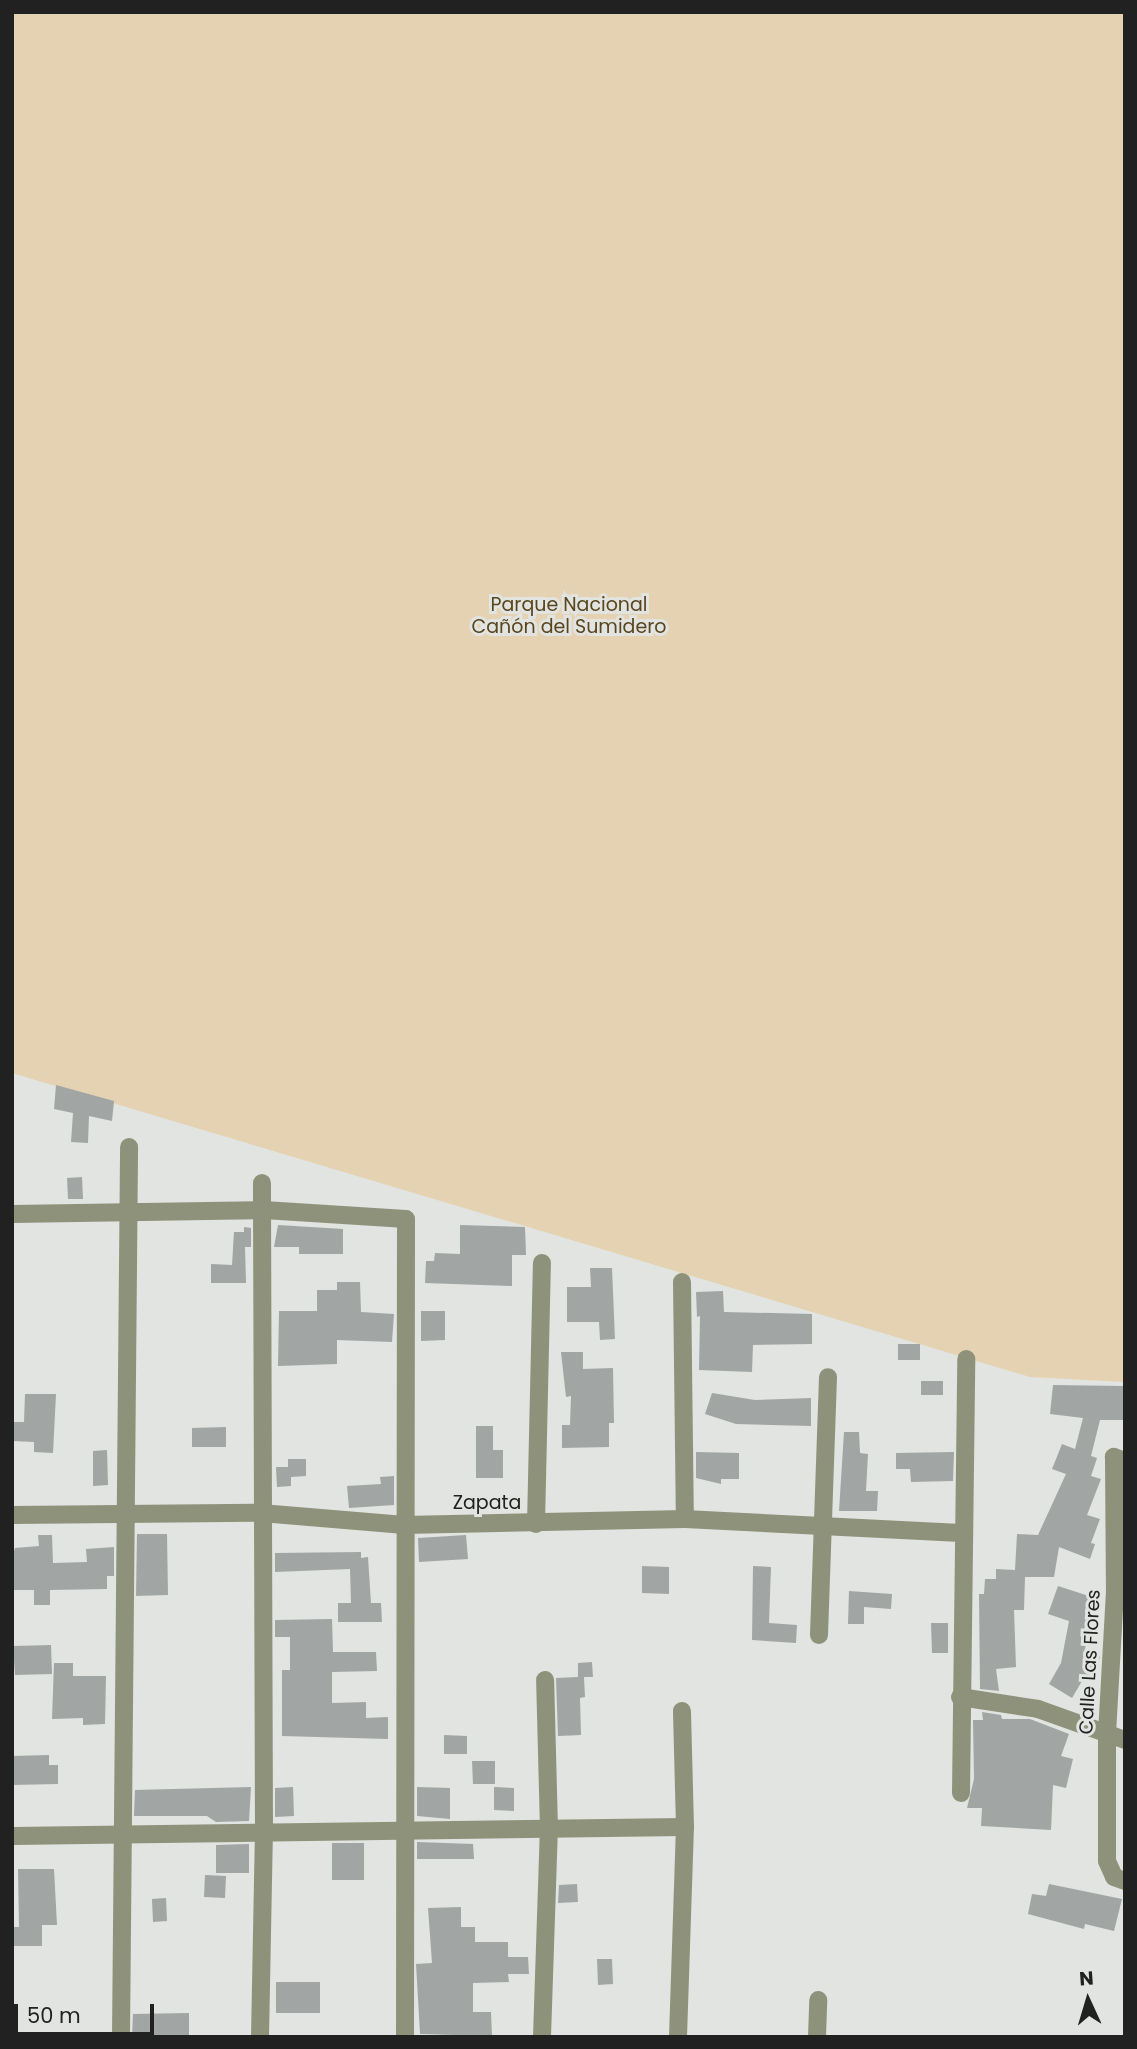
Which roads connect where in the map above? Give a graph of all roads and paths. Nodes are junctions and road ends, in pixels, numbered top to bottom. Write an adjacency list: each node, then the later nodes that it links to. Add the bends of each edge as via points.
1 (128, 1147): 5 (street)
2 (262, 1183): 3 (street)
3 (264, 1210): 5 (street); 11 (street); 16 (street, via 406,1219)
4 (12, 1214): 5 (street)
5 (125, 1215): 12 (street)
6 (542, 1263): 15 (street)
7 (682, 1282): 14 (street)
8 (966, 1359): 18 (street)
9 (828, 1377): 17 (street)
10 (1119, 1459): 19 (street, Calle Las Flores)
11 (261, 1513): 12 (street, Zapata); 16 (street, Zapata); 30 (street)
12 (124, 1514): 13 (street, Zapata); 31 (street)
13 (12, 1515)
14 (685, 1519): 15 (street, Zapata); 17 (street, Zapata)
15 (536, 1524): 16 (street, Zapata)
16 (404, 1525): 29 (street)
17 (822, 1525): 18 (street, Zapata); 20 (street)
18 (961, 1534): 22 (street)
19 (1120, 1593): 24 (street, Calle Las Flores)
20 (819, 1635)
21 (545, 1680): 28 (street)
22 (960, 1697): 24 (street, via 1038,1709); 26 (street)
23 (682, 1711): 27 (street)
24 (1107, 1733): 25 (street); 33 (street, Calle Las Flores, via 1108,1869)
25 (1125, 1740)
26 (961, 1793)
27 (685, 1827): 28 (street); 39 (street)
28 (549, 1829): 29 (street); 38 (street)
29 (402, 1831): 30 (street); 37 (street)
30 (264, 1833): 31 (street); 36 (street)
31 (126, 1835): 32 (street); 35 (street)
32 (12, 1836)
33 (1125, 1881)
34 (818, 2000): 40 (street)
35 (121, 2037)
36 (260, 2037)
37 (405, 2037)
38 (542, 2037)
39 (678, 2037)
40 (817, 2037)

